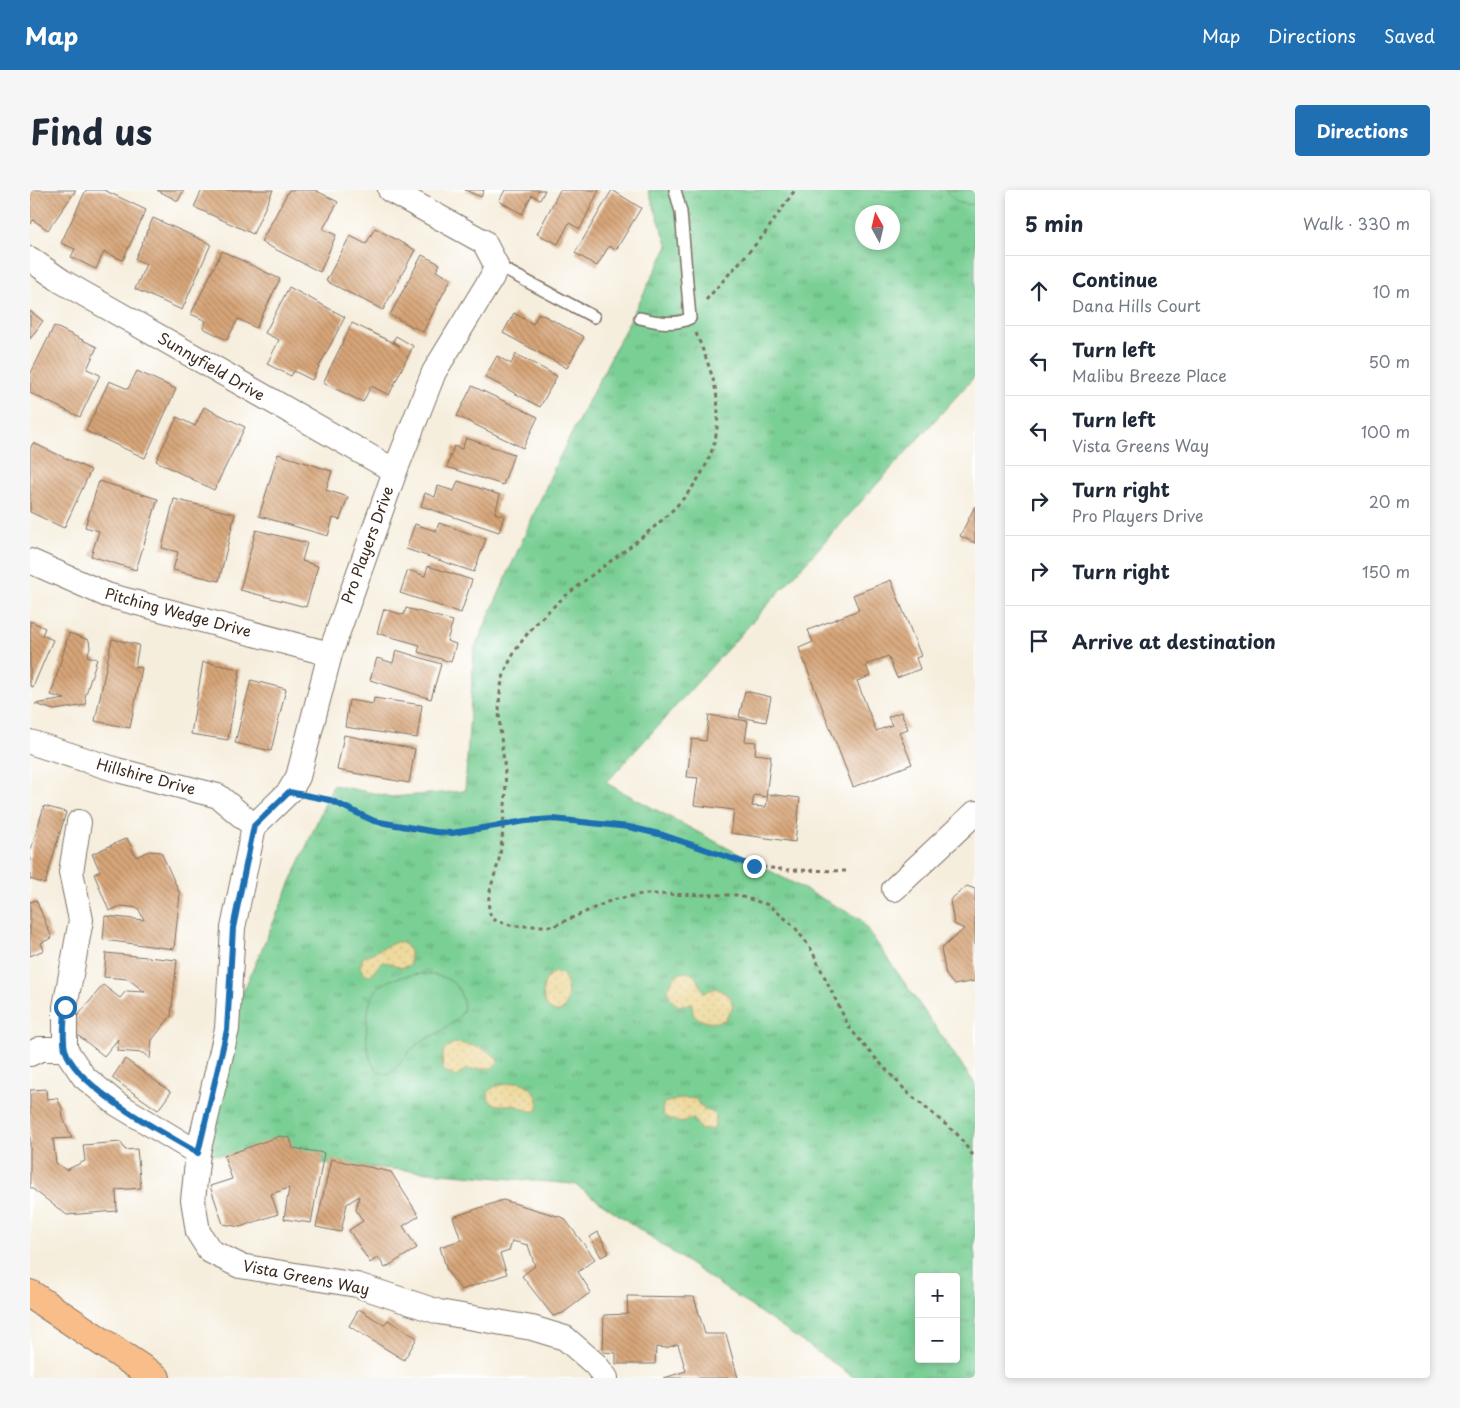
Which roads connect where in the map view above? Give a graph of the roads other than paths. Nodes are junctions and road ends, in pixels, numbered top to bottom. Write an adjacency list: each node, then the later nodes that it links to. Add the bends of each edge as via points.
1 (390, 190): 4 (street, via 484,242)
2 (675, 190): 6 (lane, via 681,212 690,318 683,322)
3 (30, 260): 7 (street, Sunnyfield Drive, via 63,282)
4 (496, 265): 5 (lane); 7 (street, Pro Players Drive, via 492,277 434,372)
5 (594, 317)
6 (640, 318)
7 (395, 470): 9 (street, Pro Players Drive)
8 (30, 561): 9 (street, Pitching Wedge Drive, via 108,595)
9 (330, 654): 13 (street, Pro Players Drive, via 298,777 289,792)
10 (30, 742): 13 (street, Hillshire Drive, via 117,770 218,796)
11 (975, 814): 14 (street)
12 (80, 822): 15 (street, via 71,872 81,920 65,1007)
13 (254, 826): 17 (street, Vista Greens Way, via 233,928 227,1030)
14 (894, 889)
15 (65, 1049): 16 (street, via 40,1049); 17 (street, via 84,1077 117,1104)
16 (30, 1054)
17 (198, 1153): 20 (street, Vista Greens Way, via 193,1200 198,1232 210,1251 240,1266 357,1285 439,1312 532,1328 565,1338)
18 (30, 1294): 19 (highway)
19 (156, 1378)
20 (606, 1378)

